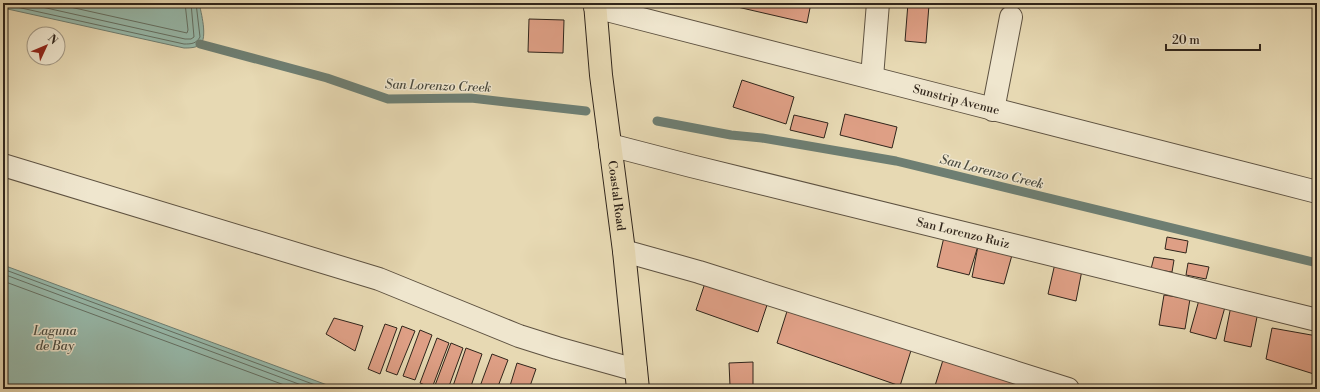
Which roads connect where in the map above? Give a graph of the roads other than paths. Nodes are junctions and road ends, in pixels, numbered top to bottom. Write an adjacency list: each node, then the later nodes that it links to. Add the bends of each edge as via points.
1 (878, 3): 4 (street)
2 (595, 5): 4 (street, Sunstrip Avenue); 6 (main road, Coastal Road)
3 (1011, 16): 5 (street)
4 (872, 77): 5 (street, Sunstrip Avenue)
5 (993, 110): 8 (street, Sunstrip Avenue)
6 (610, 145): 9 (main road, Coastal Road); 10 (street, San Lorenzo Ruiz)
7 (3, 165): 11 (street, via 379,279 519,336 557,348)
8 (1317, 192)
9 (624, 251): 11 (main road, Coastal Road); 12 (street, via 699,272)
10 (1317, 320)
11 (637, 380)
12 (1068, 389)

